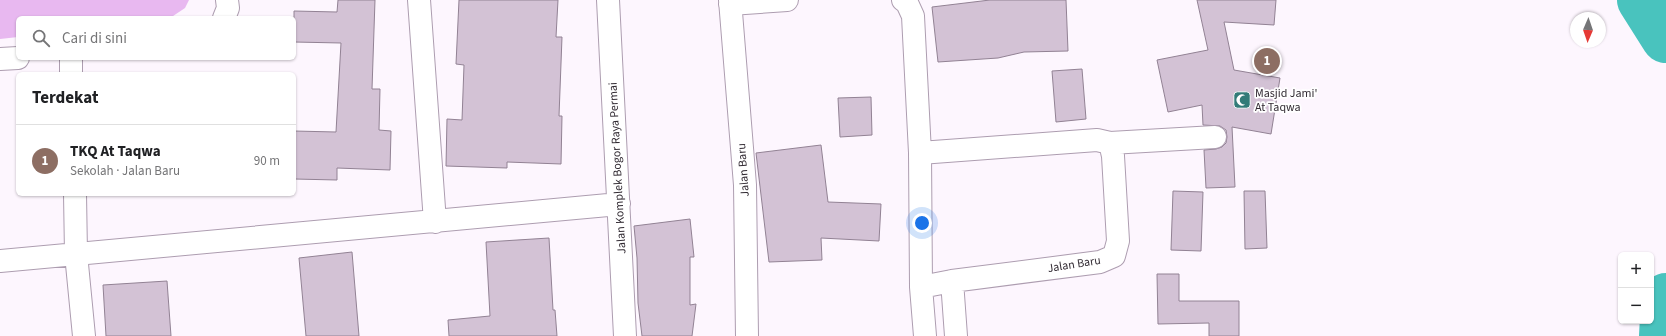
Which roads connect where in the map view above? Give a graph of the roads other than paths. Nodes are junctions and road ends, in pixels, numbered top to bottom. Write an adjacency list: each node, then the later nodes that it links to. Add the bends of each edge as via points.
1 (227, 0): 7 (street, via 228,8)
2 (419, 0): 17 (street)
3 (608, 0): 16 (street, Jalan Komplek Bogor Raya Permai)
4 (787, 0): 6 (street, Jalan Baru)
5 (903, 0): 14 (street, via 913,16)
6 (730, 2): 24 (street, Jalan Baru, via 745,185)
7 (225, 16)
8 (16, 58): 9 (street)
9 (0, 59)
10 (71, 60): 11 (street)
11 (71, 72)
12 (1215, 137): 13 (street)
13 (1110, 143): 14 (street, via 1097,140); 20 (street, Jalan Baru, via 1117,201 1118,241 1114,256 1100,262)
14 (920, 153): 21 (street)
15 (75, 196): 18 (street)
16 (619, 204): 17 (street); 23 (street, Jalan Komplek Bogor Raya Permai)
17 (435, 222): 18 (street)
18 (76, 254): 19 (street); 22 (street)
19 (0, 261)
20 (952, 281): 21 (street, Jalan Baru); 26 (street)
21 (921, 287): 25 (street)
22 (84, 336)
23 (625, 336)
24 (747, 336)
25 (925, 336)
26 (956, 336)

